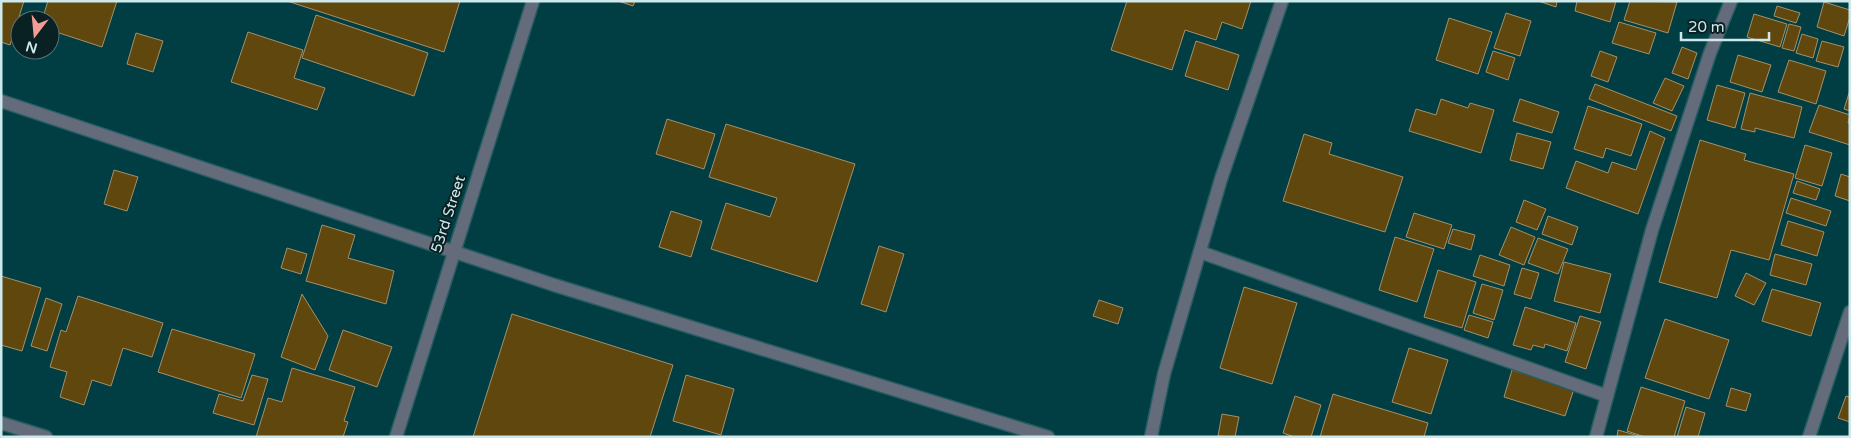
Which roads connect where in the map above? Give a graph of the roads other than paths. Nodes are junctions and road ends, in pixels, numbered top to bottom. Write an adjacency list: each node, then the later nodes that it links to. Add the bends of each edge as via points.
1 (533, 1): 5 (street, 53rd Street)
2 (1282, 1): 6 (street, via 1221,179)
3 (1731, 1): 8 (street, via 1710,53 1652,230)
4 (1, 100): 5 (street)
5 (453, 252): 11 (street, 53rd Street); 12 (street)
6 (1200, 252): 8 (street); 13 (street, via 1164,374)
7 (1850, 312): 15 (street)
8 (1607, 396): 14 (street)
9 (1, 422): 10 (street)
10 (46, 437)
11 (396, 437)
12 (1048, 437)
13 (1151, 437)
14 (1596, 437)
15 (1809, 437)

